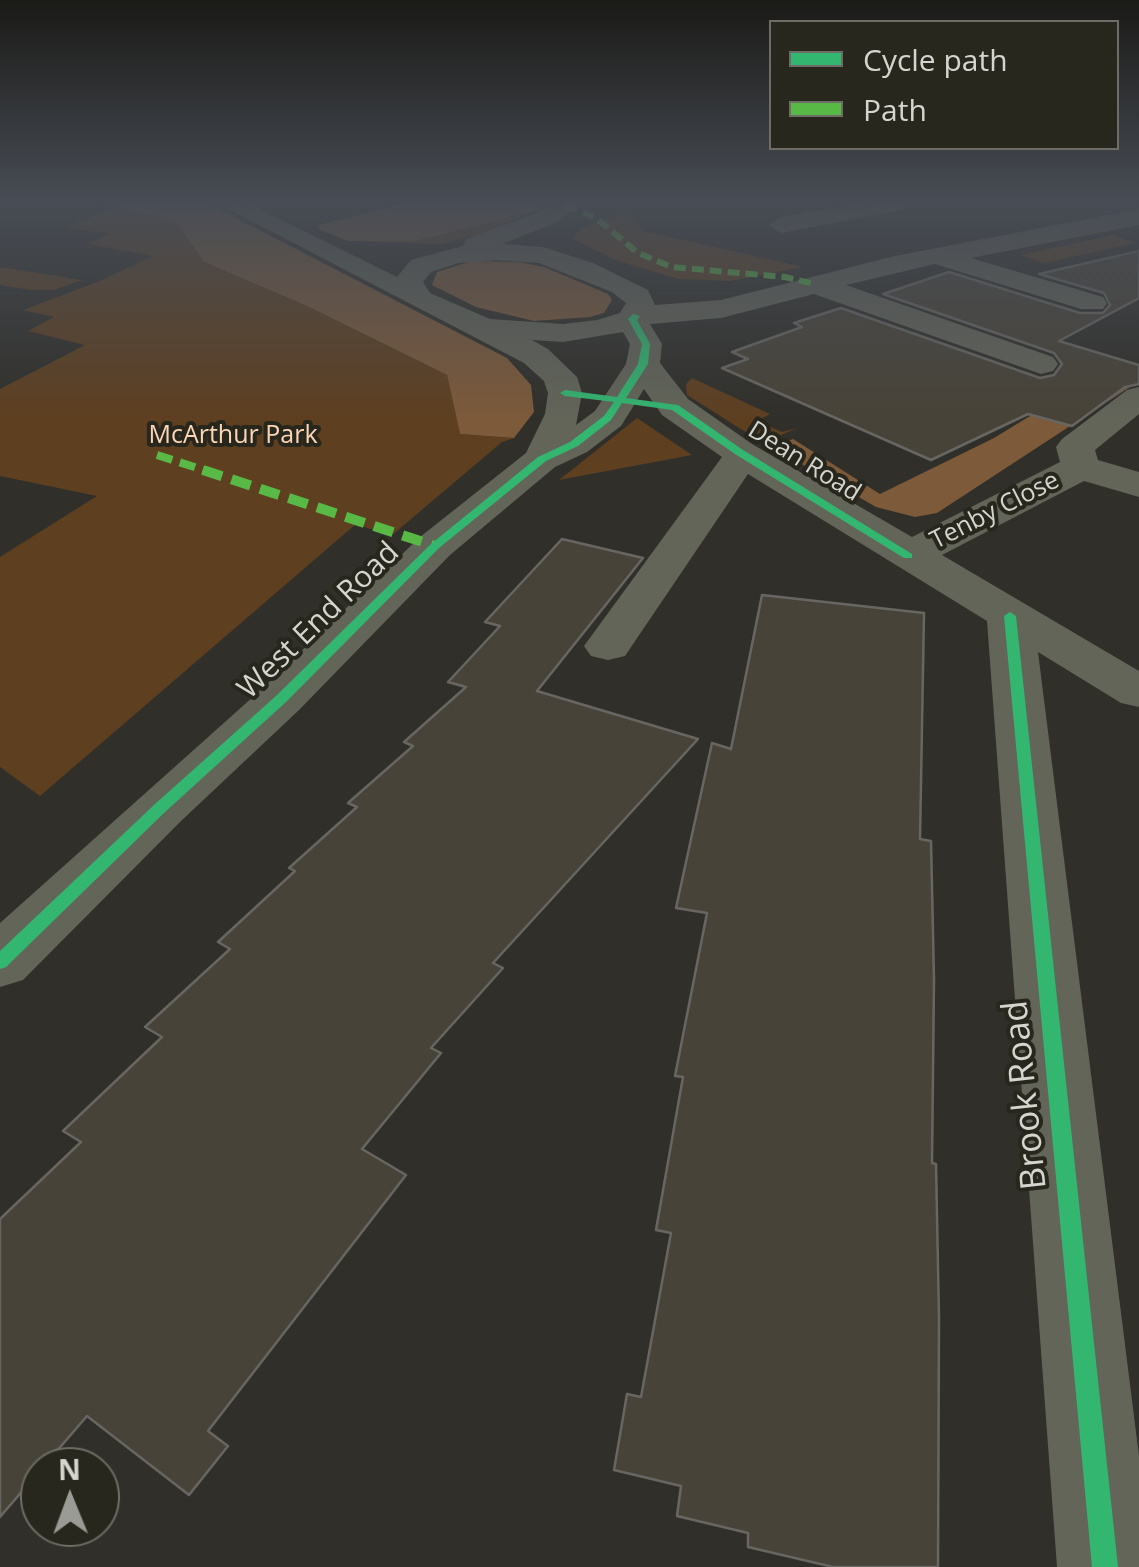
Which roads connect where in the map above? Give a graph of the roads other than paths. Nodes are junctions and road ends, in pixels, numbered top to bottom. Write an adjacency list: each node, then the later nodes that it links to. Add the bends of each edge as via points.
1 (371, 274): 8 (street)
2 (411, 274): 8 (street, via 408,282)
3 (592, 274): 7 (street)
4 (856, 274): 6 (street)
5 (996, 274): 9 (street)
6 (808, 285): 7 (street, via 705,292); 10 (street, via 721,309); 13 (street)
7 (622, 286): 10 (street, via 641,303)
8 (419, 299): 11 (street)
9 (1092, 303)
10 (634, 318): 11 (street, via 581,332); 12 (street, via 646,344)
11 (485, 328): 16 (street, West End Road, via 560,377 563,414)
12 (643, 364): 15 (street, Dean Road, via 675,407); 16 (street, West End Road, via 594,431)
13 (1041, 364)
14 (1139, 397): 17 (street, via 1075,447)
15 (743, 454): 19 (street, Dean Road); 21 (street)
16 (542, 459): 23 (street, West End Road, via 436,546)
17 (1081, 467): 18 (street, Tenby Close); 19 (street, Tenby Close)
18 (1139, 485)
19 (908, 556): 20 (street, Dean Road)
20 (1010, 616): 22 (street, Dean Road); 24 (street, Brook Road)
21 (608, 646)
22 (1139, 692)
23 (0, 962)
24 (1106, 1567)

